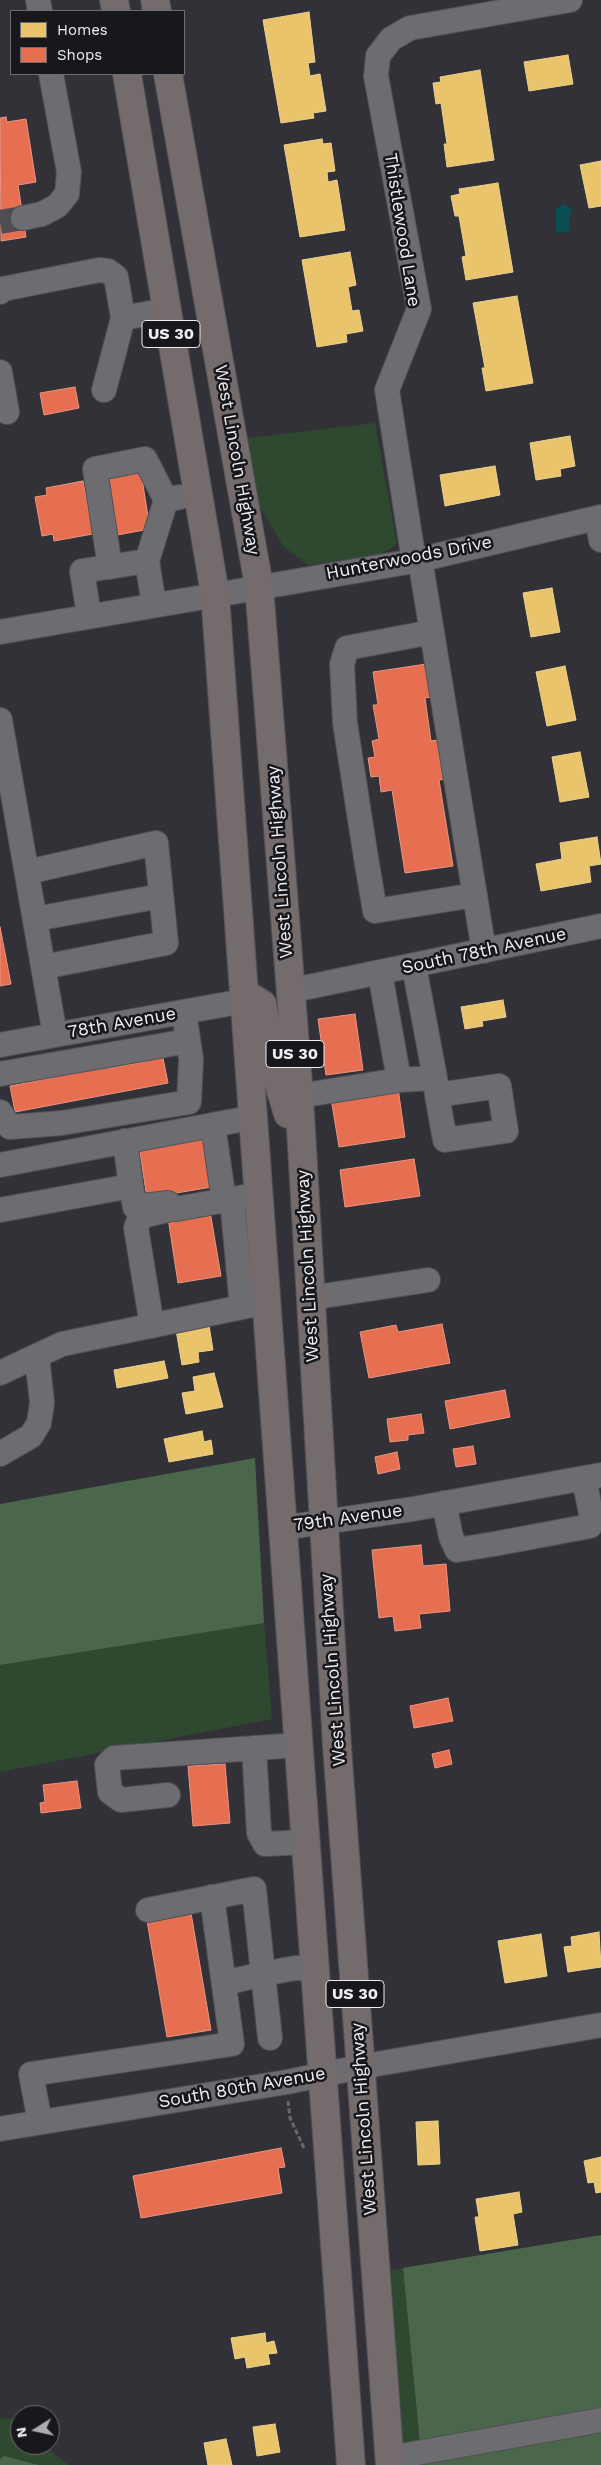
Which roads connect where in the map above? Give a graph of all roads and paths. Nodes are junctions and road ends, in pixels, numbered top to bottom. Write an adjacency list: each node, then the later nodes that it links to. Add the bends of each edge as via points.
1 (570, 0): 15 (street, Thistlewood Lane, via 410,28 391,39 378,56 376,76 418,309 387,390)
2 (51, 75): 5 (street, via 69,172 67,194 57,206 42,214)
3 (127, 75): 7 (main road, West Lincoln Highway / US 30)
4 (168, 75): 18 (main road, West Lincoln Highway / US 30)
5 (23, 218)
6 (0, 292): 8 (street, via 90,271 108,270 116,277)
7 (167, 310): 8 (street); 12 (main road, West Lincoln Highway / US 30)
8 (123, 318): 10 (street)
9 (0, 372): 11 (street)
10 (104, 390)
11 (7, 412)
12 (198, 494): 13 (street); 19 (main road, West Lincoln Highway / US 30)
13 (166, 500): 16 (street); 17 (street, via 146,459 95,469)
14 (600, 525): 15 (street, Hunterwoods Drive)
15 (417, 560): 18 (street, Hunterwoods Drive); 23 (street, Thistlewood Lane)
16 (147, 561): 17 (street); 20 (street)
17 (110, 567): 21 (street, via 82,571)
18 (259, 586): 19 (street, Hunterwoods Drive); 34 (main road, West Lincoln Highway / US 30)
19 (215, 594): 20 (street, Hunterwoods Drive); 35 (main road, West Lincoln Highway / US 30)
20 (154, 605): 21 (street, Hunterwoods Drive)
21 (89, 616): 22 (street, Hunterwoods Drive)
22 (0, 632)
23 (432, 632): 26 (street, Thistlewood Lane); 26 (street, via 348,648 342,664 345,723 366,858 375,911)
24 (0, 720): 25 (street)
25 (26, 872): 27 (street, via 156,843); 28 (street)
26 (475, 895): 30 (street, Thistlewood Lane)
27 (161, 896): 28 (street); 32 (street, via 166,943)
28 (35, 919): 32 (street)
29 (601, 926): 30 (street, South 78th Avenue)
30 (484, 951): 31 (street, South 78th Avenue)
31 (414, 966): 33 (street, South 78th Avenue); 43 (street, via 436,1086)
32 (43, 967): 38 (street)
33 (374, 974): 34 (street); 43 (street)
34 (289, 991): 44 (main road, West Lincoln Highway / US 30)
35 (244, 1001): 36 (street, 78th Avenue); 45 (main road, West Lincoln Highway / US 30); 50 (main road, via 254,999 262,1004 272,1061)
36 (184, 1012): 37 (street, 78th Avenue); 39 (street)
37 (91, 1028): 38 (street, 78th Avenue); 41 (street)
38 (55, 1035): 40 (street, 78th Avenue)
39 (188, 1041): 41 (street); 46 (street, via 191,1059 189,1102 62,1123)
40 (0, 1045)
41 (95, 1057): 42 (street)
42 (0, 1074)
43 (399, 1080): 44 (street)
44 (299, 1096): 50 (main road, West Lincoln Highway / US 30)
45 (255, 1118): 47 (street); 53 (main road, West Lincoln Highway / US 30)
46 (5, 1120): 49 (street)
47 (213, 1125): 48 (street); 52 (street)
48 (125, 1141): 49 (street); 51 (street)
49 (8, 1164)
50 (303, 1164): 57 (main road, West Lincoln Highway / US 30)
51 (131, 1186): 54 (street, via 135,1207 168,1202); 55 (street)
52 (227, 1193): 53 (street); 54 (street); 58 (street)
53 (260, 1194): 58 (main road, West Lincoln Highway / US 30)
54 (176, 1209): 59 (street, via 146,1215 136,1228)
55 (0, 1210)
56 (428, 1280): 57 (street)
57 (310, 1298): 65 (main road, West Lincoln Highway / US 30)
58 (255, 1304): 59 (street); 66 (main road, West Lincoln Highway / US 30)
59 (152, 1326): 60 (street, via 62,1344)
60 (37, 1356): 61 (street); 62 (street, via 42,1403 39,1423 32,1436)
61 (0, 1374)
62 (0, 1454)
63 (593, 1476): 64 (street, 79th Avenue); 64 (street, via 590,1526 457,1550)
64 (444, 1504): 65 (street, 79th Avenue)
65 (323, 1522): 66 (street, 79th Avenue); 78 (main road, West Lincoln Highway / US 30)
66 (282, 1528): 67 (main road, West Lincoln Highway / US 30)
67 (298, 1745): 68 (street); 70 (main road, West Lincoln Highway / US 30)
68 (254, 1748): 69 (street, via 114,1758 107,1765 110,1792 121,1800); 70 (street, via 259,1833 265,1844)
69 (168, 1795)
70 (306, 1842): 73 (main road, West Lincoln Highway / US 30)
71 (212, 1897): 72 (street); 74 (street, via 254,1889); 75 (street)
72 (148, 1910)
73 (316, 1969): 74 (street, via 295,1968); 79 (main road, West Lincoln Highway / US 30)
74 (263, 1974): 75 (street); 77 (street)
75 (224, 1983): 80 (street, via 232,2044 31,2074)
76 (601, 2025): 78 (street, South 80th Avenue)
77 (270, 2038)
78 (360, 2066): 79 (street, South 80th Avenue); 83 (main road, West Lincoln Highway / US 30)
79 (324, 2074): 80 (street, South 80th Avenue); 84 (main road, West Lincoln Highway / US 30)
80 (40, 2122): 81 (street, South 80th Avenue)
81 (0, 2129)
82 (601, 2420): 83 (street)
83 (389, 2462)
84 (351, 2465)

